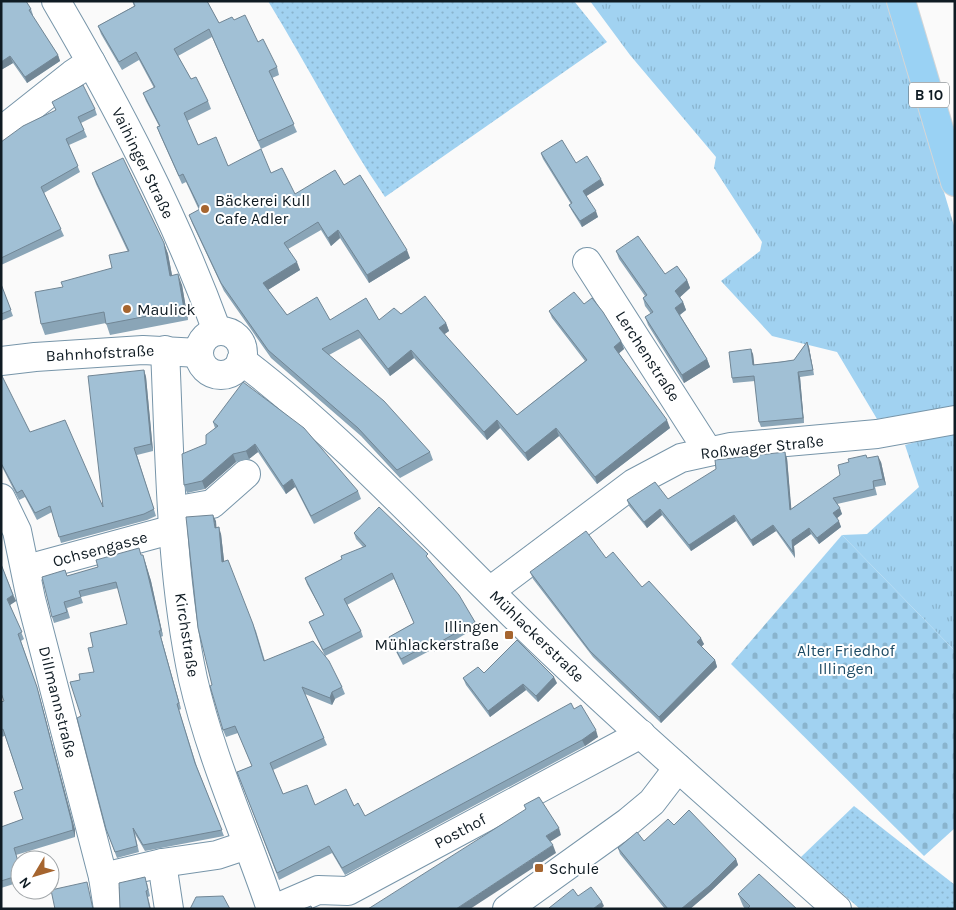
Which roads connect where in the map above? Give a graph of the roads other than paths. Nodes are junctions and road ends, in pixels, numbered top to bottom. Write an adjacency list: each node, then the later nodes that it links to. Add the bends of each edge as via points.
1 (56, 1): 3 (street, Vaihinger Straße)
2 (901, 1): 5 (main road, B 10)
3 (91, 62): 4 (street); 7 (street, Vaihinger Straße, via 197,277)
4 (1, 131)
5 (955, 182)
6 (587, 262): 13 (street, Lerchenstraße)
7 (216, 331): 8 (street, via 201,342); 9 (street, via 232,333 238,338 242,346)
8 (198, 353): 9 (street, via 203,366 218,375 235,370); 11 (street, Bahnhofstraße)
9 (242, 360): 18 (street, Mühlackerstraße, via 310,416)
10 (1, 361): 11 (street, Bahnhofstraße, via 35,357)
11 (166, 363): 16 (street, Kirchstraße)
12 (955, 420): 13 (street, Roßwager Straße, via 877,434)
13 (708, 451): 18 (street, Roßwager Straße, via 680,458 634,483)
14 (246, 474): 16 (street, Ochsengasse, via 212,504)
15 (1, 498): 17 (street, Dillmannstraße, via 17,531)
16 (173, 520): 17 (street, Ochsengasse); 21 (street, Kirchstraße, via 193,678 215,757)
17 (27, 569): 23 (street, Dillmannstraße)
18 (490, 591): 19 (street, Mühlackerstraße)
19 (640, 734): 20 (street, Mühlackerstraße); 27 (street, Posthof, via 348,891 318,890)
20 (678, 768): 24 (street, via 652,802); 28 (street, Mühlackerstraße)
21 (247, 845): 22 (street, via 218,855); 27 (street, Kirchstraße)
22 (162, 863): 23 (street); 26 (street)
23 (102, 877): 25 (street, Dillmannstraße)
24 (513, 907)
25 (108, 909)
26 (169, 909)
27 (273, 909)
28 (837, 909)

